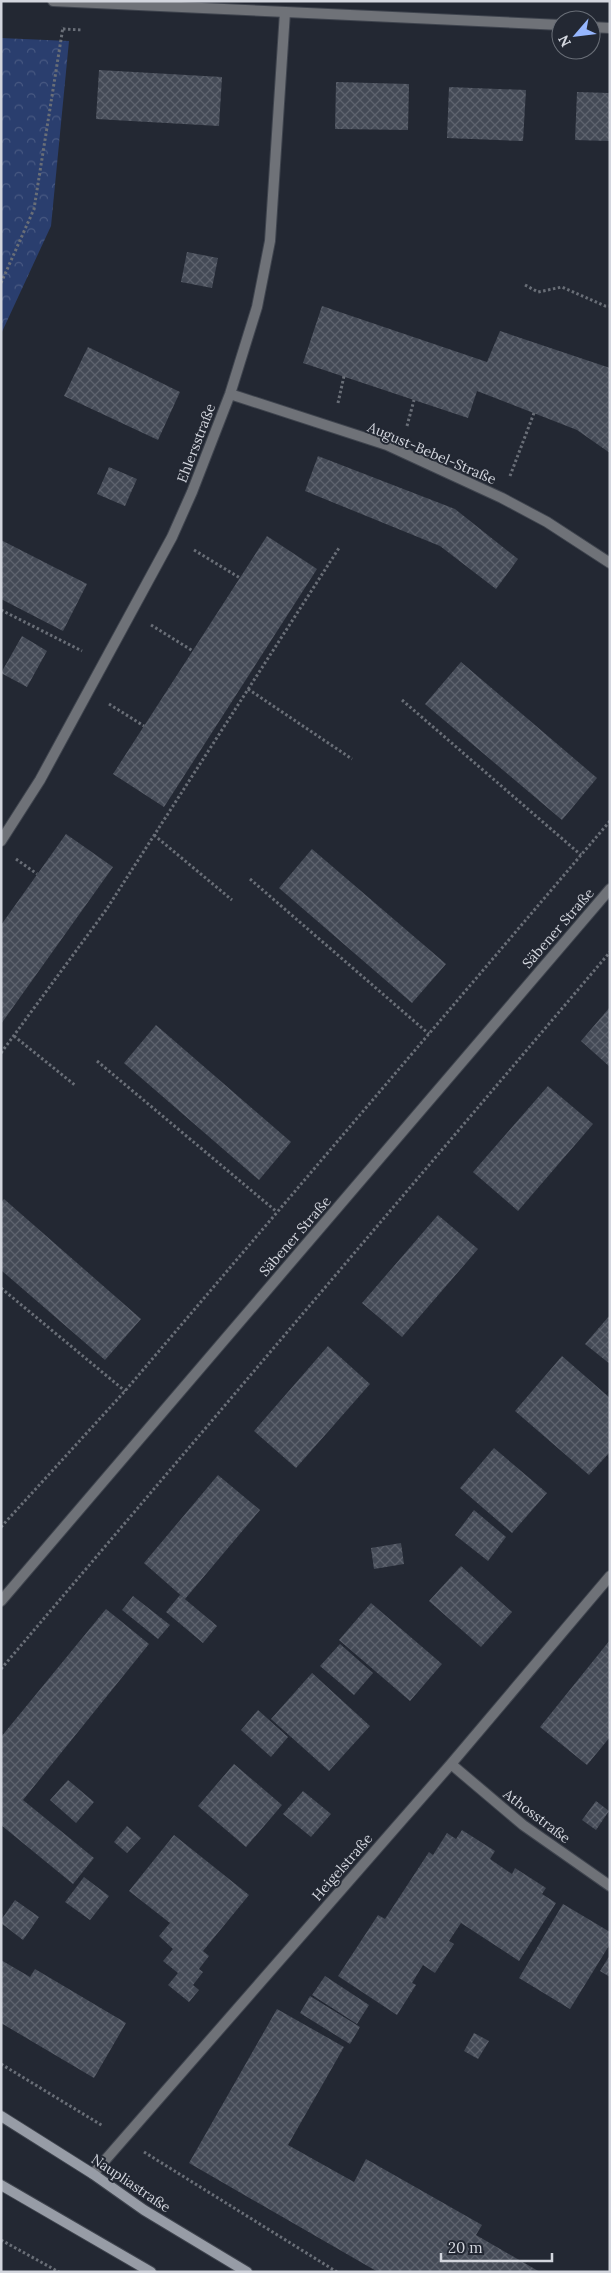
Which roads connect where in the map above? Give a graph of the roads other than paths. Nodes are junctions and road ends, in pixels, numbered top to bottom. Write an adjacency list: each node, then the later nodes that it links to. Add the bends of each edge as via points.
1 (53, 1): 2 (street)
2 (65, 2): 3 (street)
3 (285, 12): 4 (street); 5 (street, Ehlersstraße, via 270,241 257,307)
4 (551, 25)
5 (230, 394): 6 (street, August-Bebel-Straße, via 387,445 502,498 547,522); 7 (street, Ehlersstraße, via 172,537 40,780)
6 (610, 563)
7 (1, 841)
8 (610, 889): 10 (street, Säbener Straße)
9 (610, 1576): 11 (street, Heigelstraße)
10 (1, 1601)
11 (451, 1764): 12 (street, Athosstraße, via 523,1825); 14 (street, Heigelstraße)
12 (610, 1886)
13 (1, 2116): 14 (street, Naupliastraße)
14 (93, 2174): 17 (street, Naupliastraße, via 144,2210)
15 (1, 2185): 16 (street)
16 (151, 2272)
17 (247, 2272)

